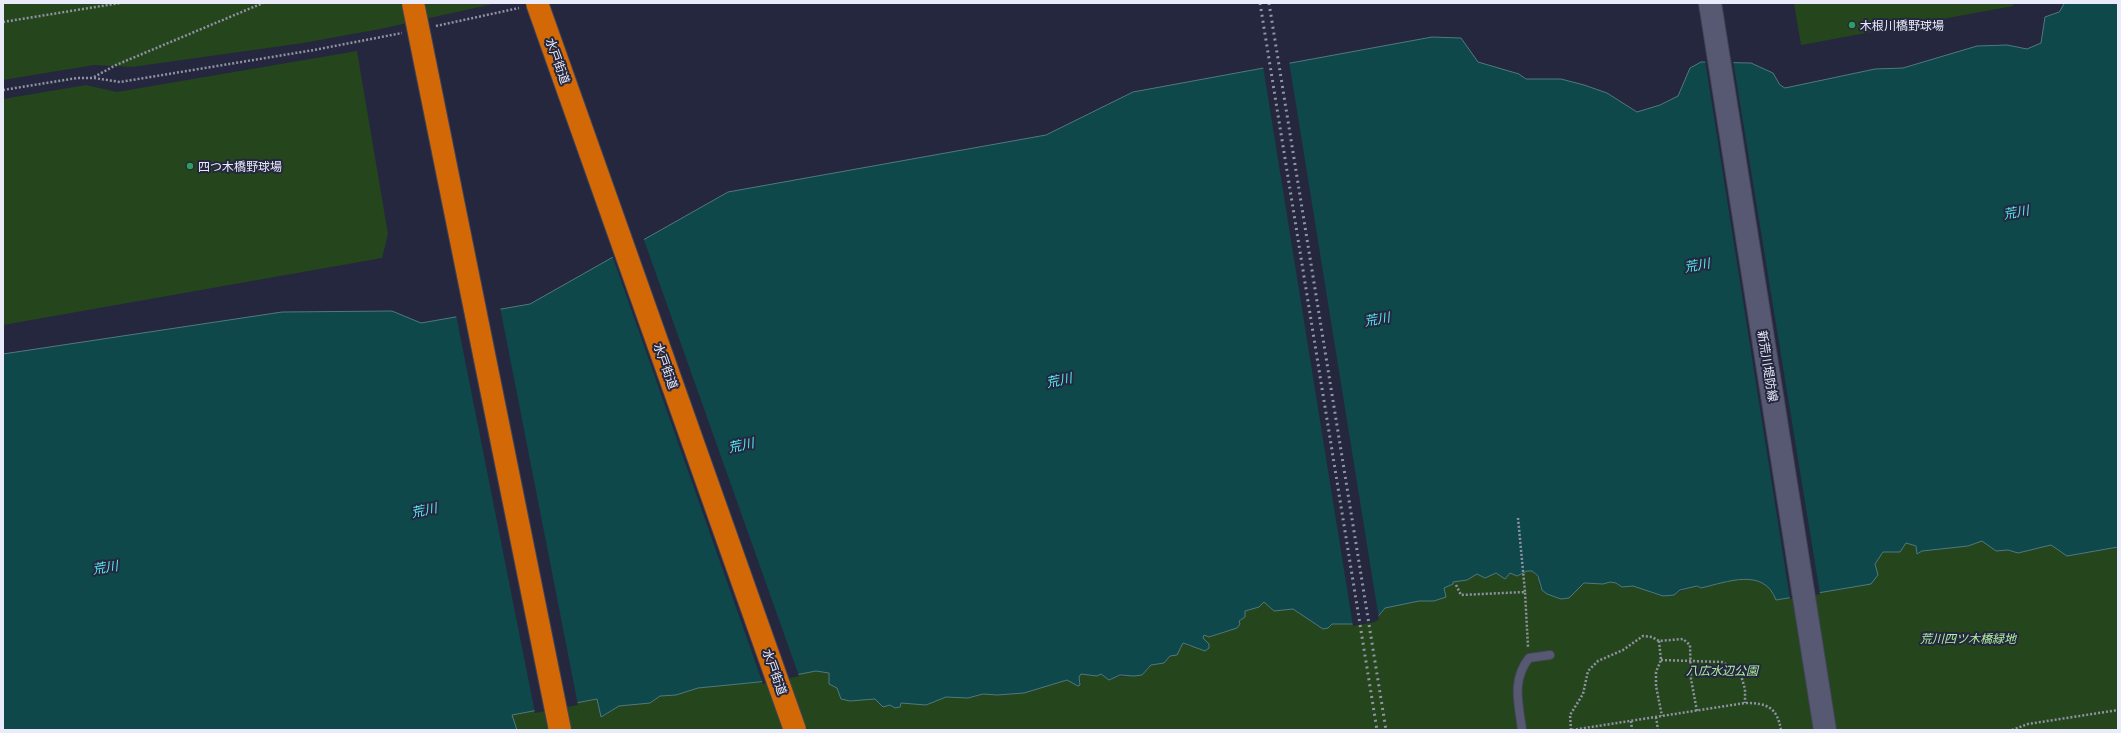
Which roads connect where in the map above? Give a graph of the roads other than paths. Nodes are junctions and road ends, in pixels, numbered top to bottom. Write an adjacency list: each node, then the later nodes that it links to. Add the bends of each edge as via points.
1 (413, 3): 5 (highway, bridge)
2 (1710, 3): 8 (main road, 新荒川堤防線)
3 (529, 6): 6 (highway, 水戸街道, bridge)
4 (1550, 654): 7 (lane, via 1528,658 1521,667 1516,684)
5 (560, 730)
6 (795, 730)
7 (1522, 730)
8 (1825, 730)

